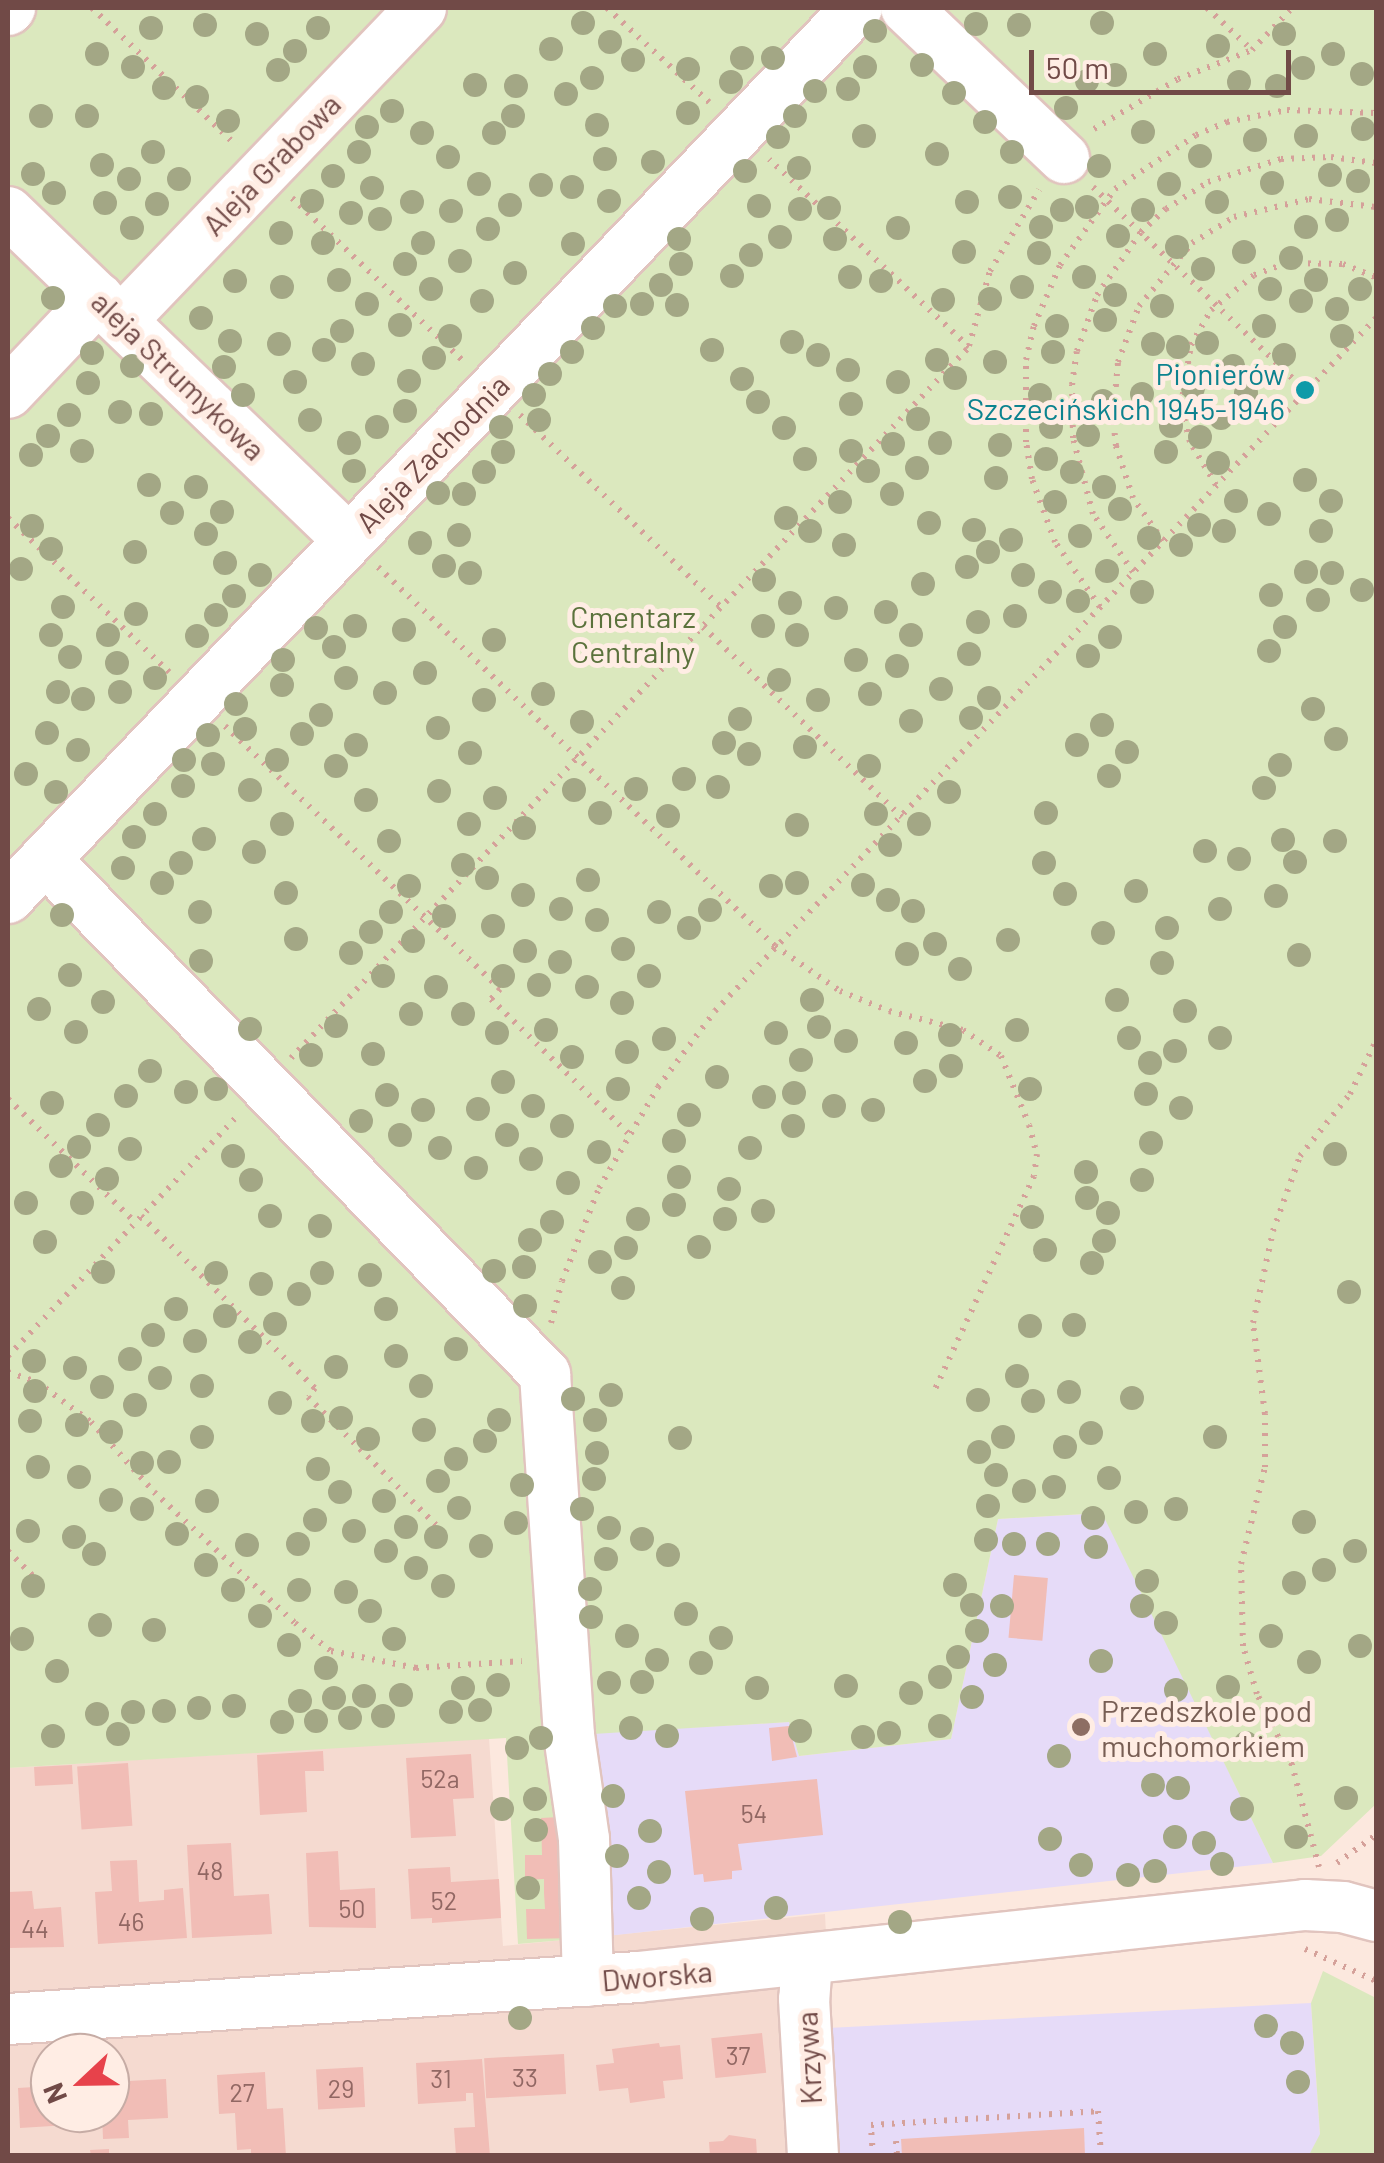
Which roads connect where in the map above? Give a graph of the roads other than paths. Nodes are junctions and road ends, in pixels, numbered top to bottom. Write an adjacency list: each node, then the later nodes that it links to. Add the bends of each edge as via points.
1 (421, 8): 6 (street, Aleja Grabowa, via 264,172)
2 (857, 8): 8 (street, Aleja Zachodnia)
3 (906, 8): 4 (street)
4 (1064, 158)
5 (8, 212): 6 (street, aleja Strumykowa)
6 (110, 309): 7 (street, Aleja Grabowa); 8 (street, aleja Strumykowa)
7 (8, 392)
8 (349, 540): 9 (street, Aleja Zachodnia)
9 (46, 858): 10 (street, Aleja Zachodnia); 15 (street, via 546,1374 563,1657 584,1839)
10 (8, 898)
11 (1376, 1879): 12 (street, Dworska)
12 (1307, 1906): 13 (street, Dworska); 14 (street, Dworska)
13 (1376, 1916)
14 (807, 1960): 15 (street, Dworska); 17 (street, Krzywa)
15 (588, 1981): 16 (street, Dworska)
16 (8, 2019)
17 (813, 2156)

